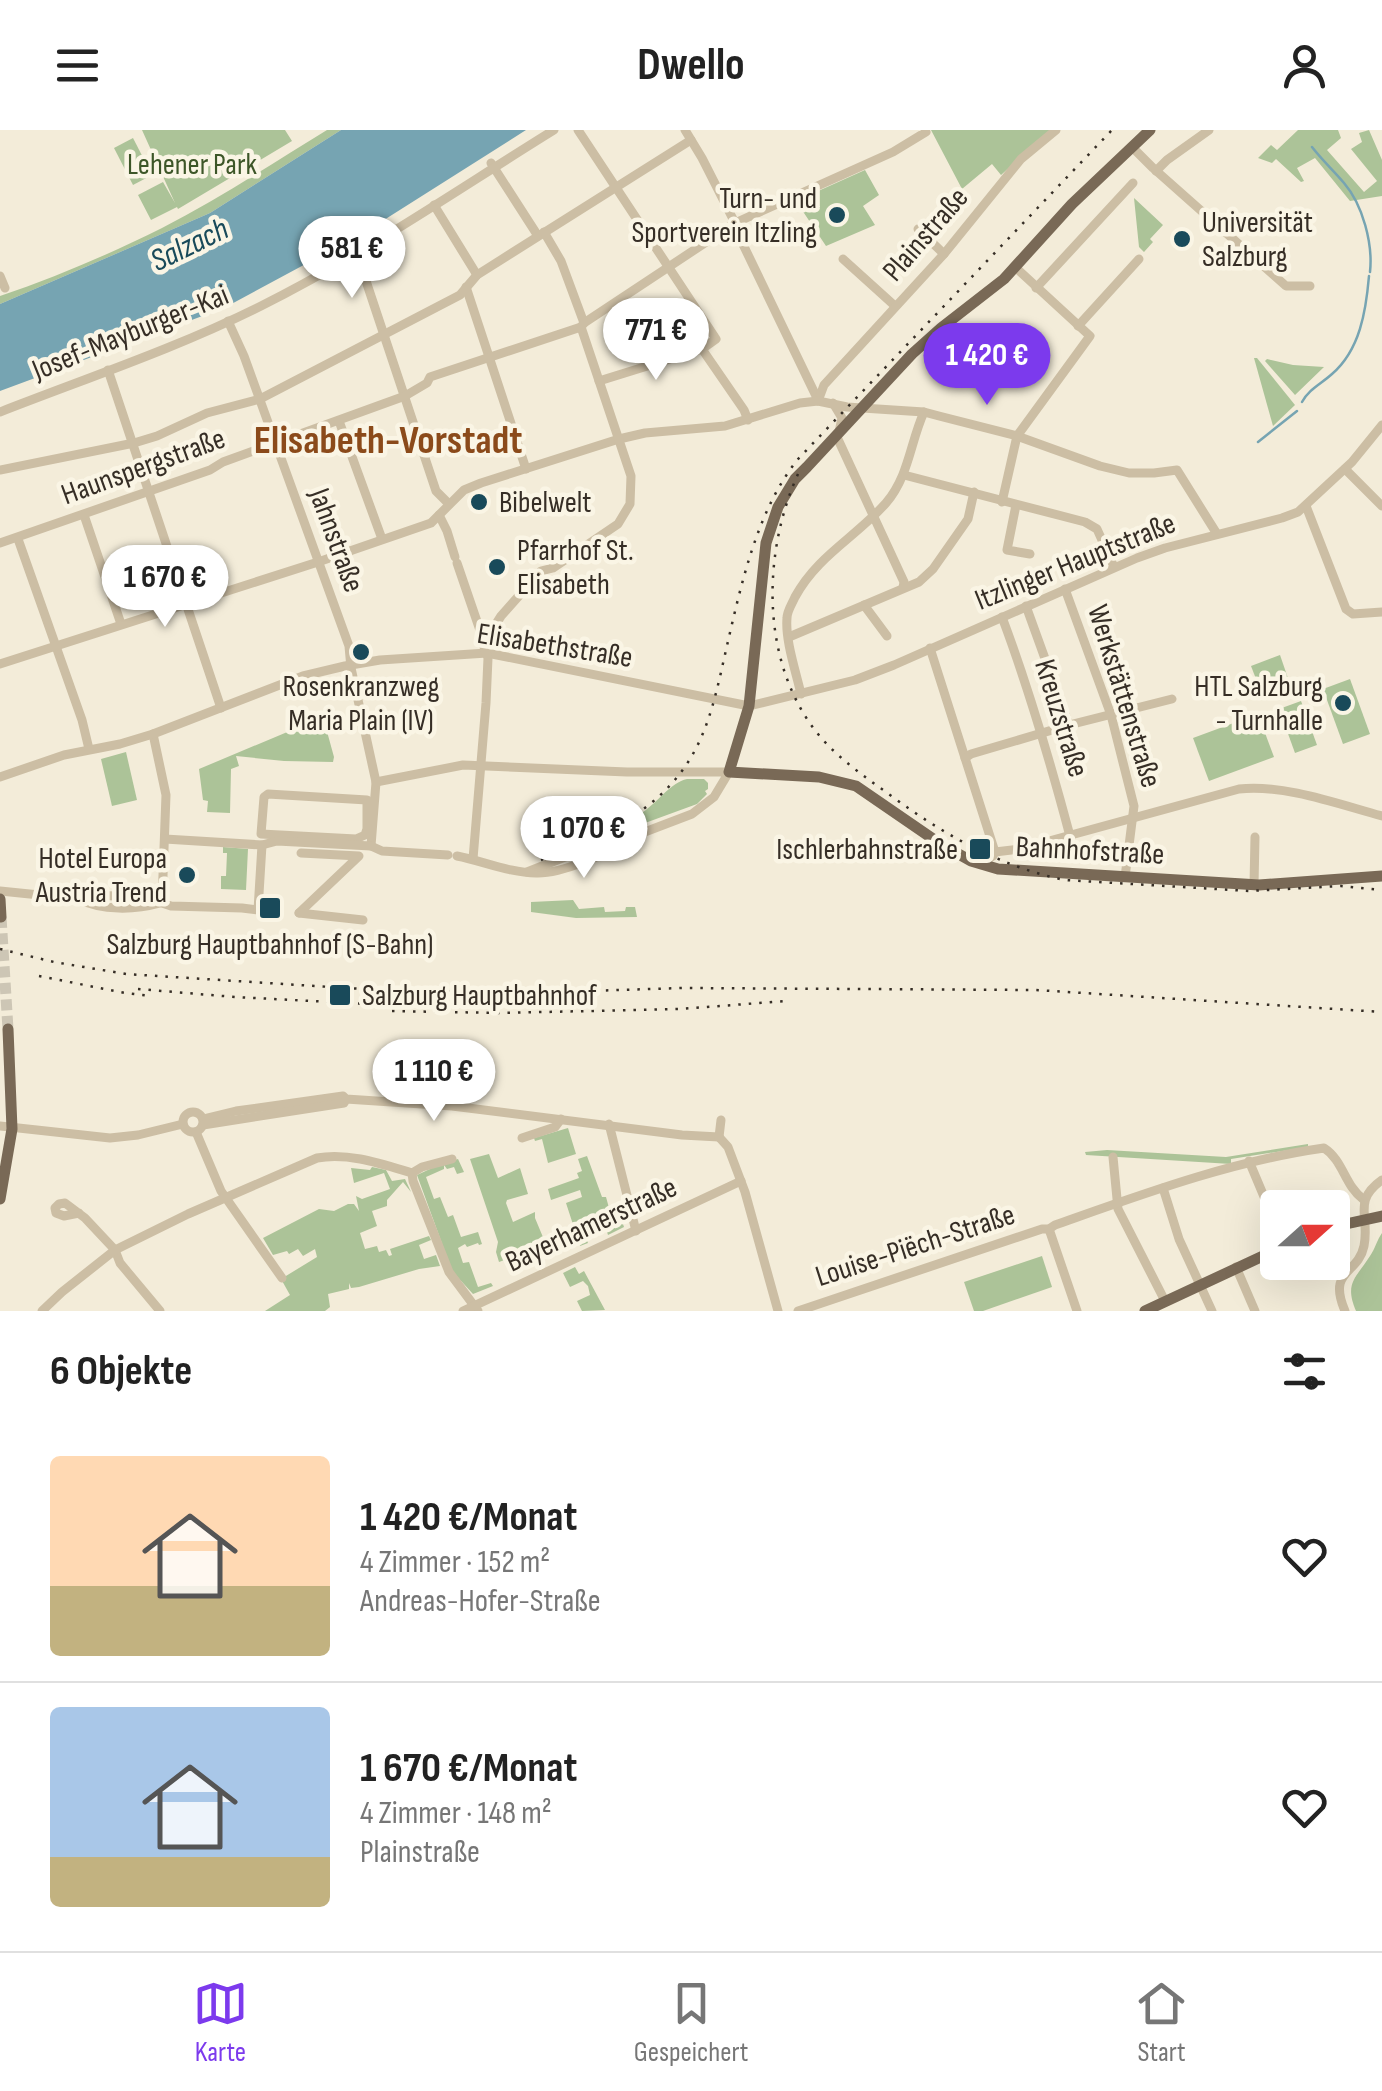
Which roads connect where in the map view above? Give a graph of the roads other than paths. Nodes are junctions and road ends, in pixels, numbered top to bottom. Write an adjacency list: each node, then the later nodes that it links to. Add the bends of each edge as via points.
1 (554, 130): 9 (street, Josef-Mayburger-Kai)
2 (578, 130): 12 (street)
3 (925, 130): 14 (street, Haunspergstraße, via 893,152)
4 (1056, 130): 17 (street, Plainstraße, via 1021,159)
5 (1150, 130): 8 (main road)
6 (1209, 130): 10 (street)
7 (688, 135): 12 (street); 14 (street)
8 (1133, 148): 10 (street); 22 (main road)
9 (492, 165): 13 (street, Josef-Mayburger-Kai); 16 (street)
10 (1152, 170): 25 (street, via 1286,286)
11 (1133, 182): 28 (street)
12 (616, 186): 16 (street); 21 (street)
13 (434, 205): 18 (street, Josef-Mayburger-Kai); 23 (street)
14 (734, 223): 21 (street, Haunspergstraße); 41 (street)
15 (918, 229): 17 (street)
16 (541, 234): 23 (street); 31 (street, via 561,260)
17 (944, 254): 29 (street, Plainstraße)
18 (354, 256): 30 (street, Josef-Mayburger-Kai); 33 (street)
19 (843, 259): 29 (street)
20 (1139, 259): 32 (street)
21 (669, 266): 31 (street, Haunspergstraße); 34 (street, via 716,338)
22 (1015, 267): 28 (street); 38 (main road)
23 (477, 275): 26 (street)
24 (0, 276): 27 (street)
25 (1310, 286)
26 (466, 287): 33 (street); 35 (street)
27 (4, 288)
28 (1036, 288): 32 (street)
29 (895, 306): 41 (street, Plainstraße, via 824,385)
30 (228, 321): 36 (street, Josef-Mayburger-Kai); 40 (street, Jahnstraße)
31 (582, 325): 35 (street, Haunspergstraße); 37 (street)
32 (1078, 326): 51 (street, via 1090,336)
33 (384, 333): 39 (street); 40 (street)
34 (702, 349): 37 (street); 47 (street)
35 (490, 357): 39 (street, Haunspergstraße, via 430,377); 55 (street)
36 (108, 370): 45 (street, Josef-Mayburger-Kai); 53 (street)
37 (599, 381): 52 (street)
38 (883, 384): 43 (main road); 44 (street, via 886,402)
39 (405, 396): 48 (street, Haunspergstraße); 62 (street, via 436,491)
40 (260, 399): 53 (street); 54 (street, Jahnstraße)
41 (818, 401): 42 (street); 47 (street)
42 (832, 403): 43 (street); 50 (street, via 842,418)
43 (862, 409): 44 (street); 50 (main road)
44 (896, 410): 46 (street)
45 (0, 412)
46 (924, 412): 51 (street); 58 (street)
47 (748, 420): 52 (street)
48 (339, 421): 54 (street, Haunspergstraße); 71 (street)
49 (1382, 425): 56 (street, Itzlinger Hauptstraße)
50 (837, 435): 67 (street); 94 (main road, via 795,479 769,531)
51 (1017, 436): 61 (street); 69 (street, via 1129,473 1177,470)
52 (619, 439): 55 (street); 89 (street, via 632,476 628,511 614,528 540,571 492,628)
53 (134, 443): 57 (street); 59 (street)
54 (275, 444): 59 (street, Haunspergstraße); 74 (street, Jahnstraße)
55 (526, 469): 62 (street, via 464,490)
56 (1344, 469): 64 (street, Itzlinger Hauptstraße); 65 (street)
57 (0, 470)
58 (904, 475): 60 (street); 67 (street)
59 (150, 492): 66 (street, Haunspergstraße); 78 (street)
60 (974, 492): 61 (street); 76 (street, via 968,519 933,569)
61 (1002, 502): 63 (street)
62 (449, 504): 68 (street)
63 (1016, 505): 73 (street, via 1007,550); 75 (street, via 1097,529)
64 (1306, 506): 69 (street, Itzlinger Hauptstraße); 81 (street, via 1349,612)
65 (1382, 506)
66 (84, 515): 70 (street, Haunspergstraße); 83 (street)
67 (874, 515): 76 (street); 85 (street, via 803,584 787,615)
68 (439, 516): 71 (street); 86 (street)
69 (1217, 534): 75 (street, Itzlinger Hauptstraße)
70 (18, 539): 72 (street, Haunspergstraße); 87 (street)
71 (382, 539): 74 (street)
72 (0, 543)
73 (1030, 554)
74 (318, 562): 78 (street); 91 (street, Jahnstraße)
75 (1114, 567): 77 (street, Itzlinger Hauptstraße)
76 (903, 588): 79 (street)
77 (1065, 589): 80 (street, Itzlinger Hauptstraße); 96 (street, Werkstättenstraße)
78 (186, 602): 83 (street); 95 (street)
79 (864, 605): 84 (street); 85 (street)
80 (1026, 606): 82 (street, Itzlinger Hauptstraße); 97 (street)
81 (1382, 612)
82 (1002, 617): 88 (street, Itzlinger Hauptstraße); 98 (street, Kreuzstraße)
83 (121, 624): 87 (street)
84 (887, 636)
85 (789, 637): 92 (street)
86 (483, 640)
87 (56, 646): 90 (street); 100 (street)
88 (930, 648): 92 (street, Elisabethstraße); 101 (street)
89 (486, 654): 91 (street, Elisabethstraße); 94 (street, Elisabethstraße); 102 (street)
90 (0, 664)
91 (351, 665): 95 (street, Elisabethstraße); 106 (street, Jahnstraße)
92 (801, 694): 94 (street, Elisabethstraße)
93 (1172, 699): 96 (street)
94 (749, 706): 104 (main road)
95 (221, 708): 99 (street, Elisabethstraße)
96 (1111, 714): 97 (street); 109 (street, Werkstättenstraße, via 1134,806)
97 (1069, 725): 98 (street)
98 (1042, 733): 101 (street); 110 (street, Kreuzstraße)
99 (153, 734): 100 (street, Elisabethstraße); 112 (street, via 166,796)
100 (89, 749): 105 (street, Elisabethstraße)
101 (965, 758): 116 (street)
102 (481, 764): 103 (street); 106 (street); 117 (street)
103 (705, 772): 104 (street); 107 (street)
104 (729, 772): 107 (street); 118 (main road, Bahnhofstraße, via 819,777 862,789 924,835)
105 (0, 778)
106 (376, 782): 114 (street, Jahnstraße)
107 (716, 795): 117 (street, via 692,814 527,872)
108 (1382, 816): 109 (street, via 1254,787)
109 (1131, 818): 110 (street); 121 (street, Werkstättenstraße)
110 (1070, 836): 116 (street)
111 (1254, 837): 122 (street)
112 (165, 839): 113 (street); 125 (street)
113 (261, 839): 113 (street, via 268,794 367,800 367,829 356,839); 114 (street); 126 (street)
114 (371, 846): 117 (street)
115 (301, 853): 129 (street, via 359,856 298,912)
116 (994, 854): 118 (street); 119 (street)
117 (473, 859)
118 (980, 864): 119 (main road, Bahnhofstraße)
119 (998, 870): 121 (main road, Bahnhofstraße)
120 (1382, 876): 122 (main road, Bahnhofstraße)
121 (1125, 877): 122 (main road, Bahnhofstraße)
122 (1254, 885)
123 (0, 891): 125 (street, via 101,906)
124 (0, 899): 128 (main road)
125 (162, 902): 126 (street)
126 (258, 910): 127 (street)
127 (274, 912)
128 (1, 916)
129 (364, 920)
130 (8, 1029): 136 (main road)
131 (561, 1118): 134 (street); 135 (street, via 346,1100); 138 (street, via 555,1127)
132 (721, 1120): 137 (street)
133 (184, 1124): 135 (street, via 189,1132); 135 (street, via 196,1113); 136 (street, via 110,1138)
134 (609, 1124): 137 (street); 155 (street)
135 (201, 1125): 147 (street)
136 (6, 1128): 148 (main road)
137 (719, 1137): 143 (street)
138 (522, 1138)
139 (1112, 1157): 150 (street)
140 (452, 1159): 142 (street)
141 (1248, 1161): 145 (street, Louise-Piëch-Straße); 146 (street); 149 (street, Louise-Piëch-Straße, via 1324,1148)
142 (412, 1173): 147 (street, via 322,1157); 163 (street, via 449,1272)
143 (740, 1180): 155 (street, Bayerhamerstraße); 167 (street)
144 (1382, 1180): 149 (street)
145 (1163, 1188): 150 (street, Louise-Piëch-Straße); 161 (street)
146 (1261, 1190)
147 (227, 1198): 157 (street); 160 (street)
148 (0, 1199)
149 (1364, 1200): 153 (street)
150 (1117, 1204): 156 (street, Louise-Piëch-Straße); 162 (street)
151 (79, 1213): 157 (street)
152 (1382, 1216): 153 (main road)
153 (1364, 1220): 154 (main road); 173 (street, via 1362,1252 1341,1279)
154 (1350, 1223)
155 (636, 1230): 163 (street, Bayerhamerstraße)
156 (1049, 1230): 168 (street, Louise-Piëch-Straße); 169 (street)
157 (115, 1250): 164 (street); 165 (street)
158 (1260, 1256): 159 (main road)
159 (1236, 1267): 161 (main road); 172 (street)
160 (282, 1278)
161 (1200, 1284): 162 (main road); 171 (street)
162 (1165, 1301): 170 (main road)
163 (477, 1308): 166 (street, Bayerhamerstraße)
164 (42, 1311)
165 (160, 1311)
166 (463, 1311)
167 (778, 1311)
168 (798, 1311)
169 (1077, 1311)
170 (1145, 1311)
171 (1212, 1311)
172 (1255, 1311)
173 (1346, 1311)

